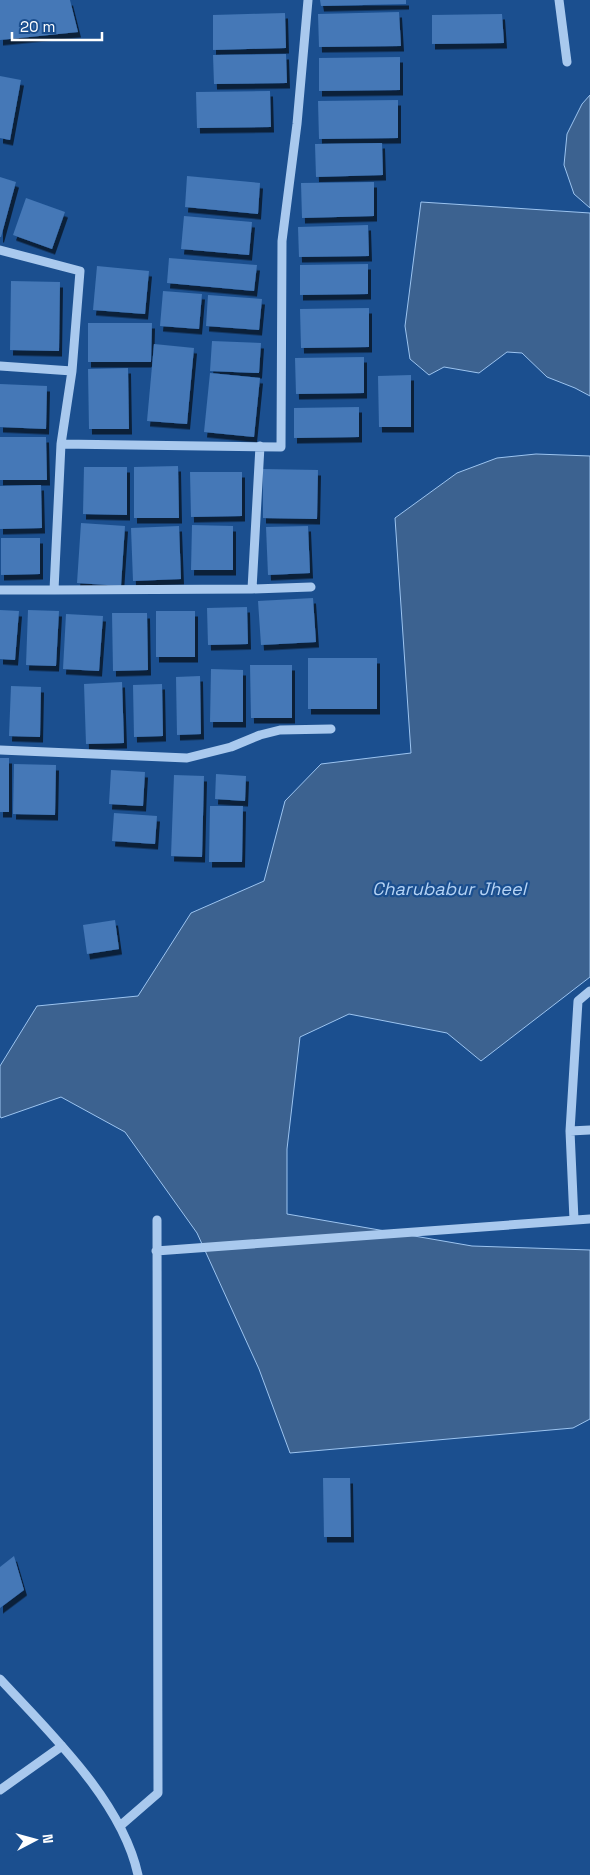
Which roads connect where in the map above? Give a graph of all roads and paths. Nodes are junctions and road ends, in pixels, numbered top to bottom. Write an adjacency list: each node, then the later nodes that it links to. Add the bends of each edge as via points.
1 (308, 0): 8 (street, via 282,241 281,446)
2 (559, 0): 3 (street)
3 (567, 62)
4 (0, 250): 6 (street, via 80,271)
5 (0, 366): 6 (street)
6 (72, 371): 7 (street)
7 (61, 444): 8 (street); 12 (street)
8 (260, 446): 10 (street)
9 (311, 587): 10 (street)
10 (252, 589): 12 (street)
11 (0, 590): 12 (street)
12 (54, 590)
13 (331, 729): 14 (street, via 280,730 187,758)
14 (0, 750)
15 (590, 991): 17 (street, via 578,1001)
16 (590, 1130): 17 (street)
17 (570, 1131): 20 (street)
18 (590, 1219): 20 (street)
19 (157, 1220): 21 (street)
20 (574, 1220): 21 (street)
21 (156, 1251): 25 (street, via 158,1793)
22 (0, 1679): 23 (street)
23 (62, 1746): 24 (street); 25 (street, via 95,1787)
24 (0, 1790)
25 (120, 1826): 26 (street)
26 (138, 1875)

